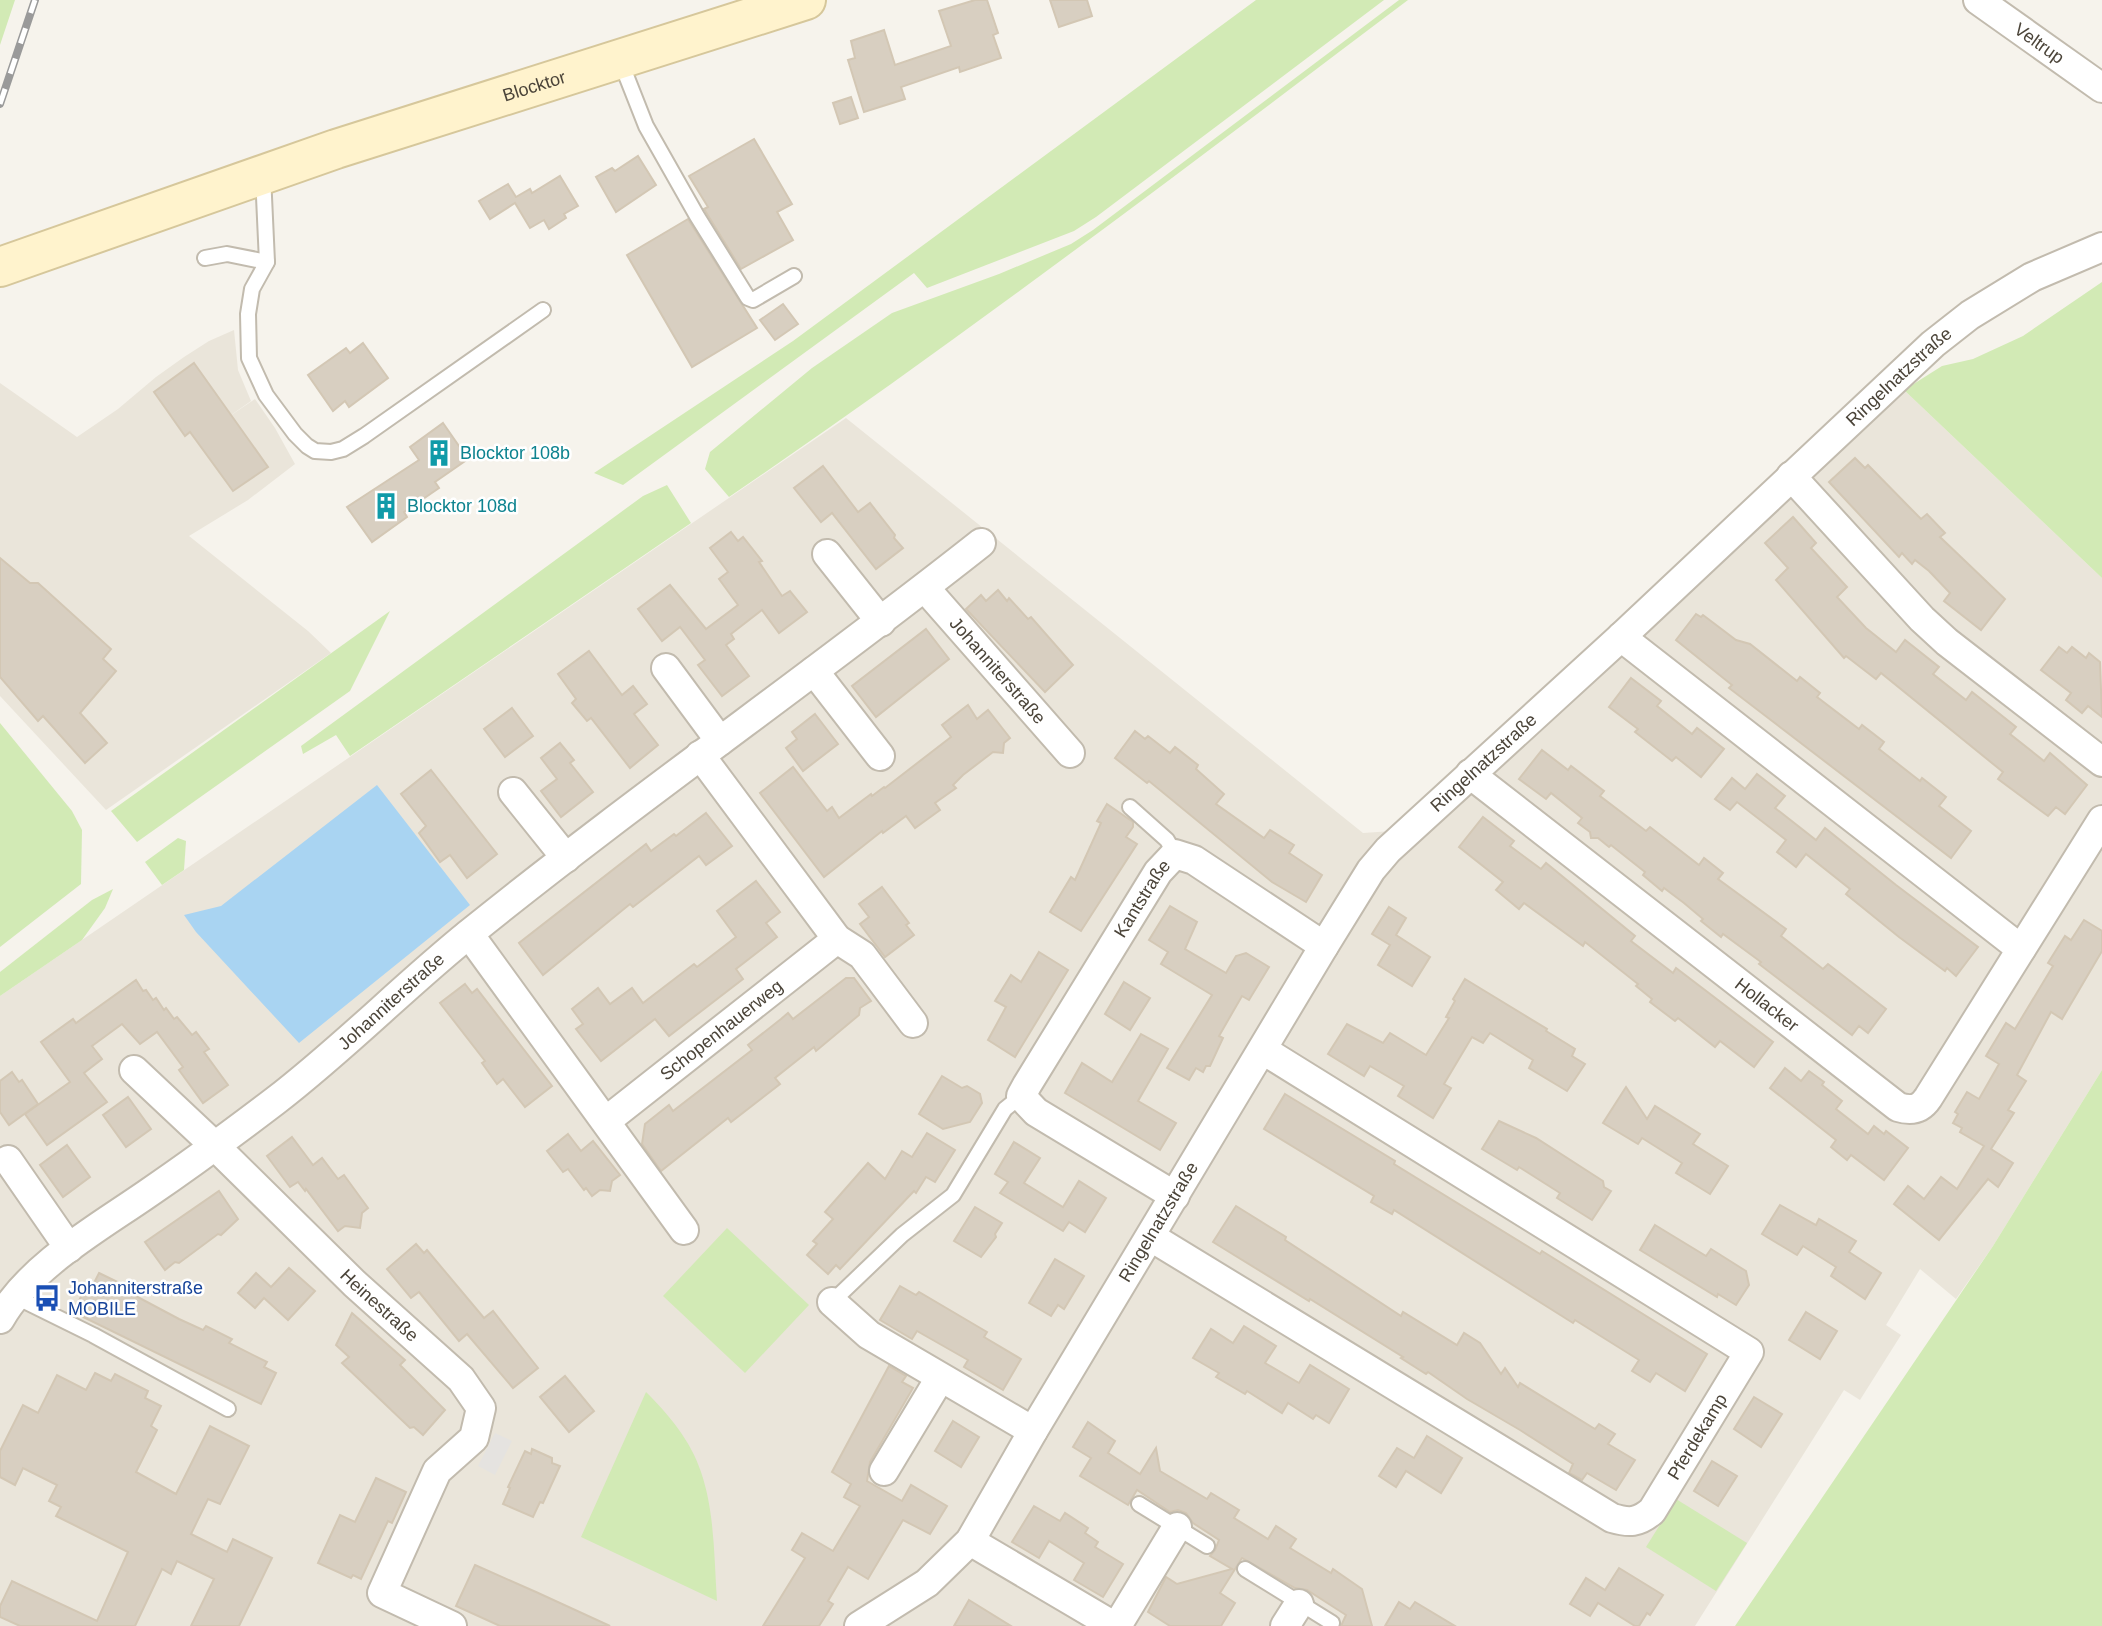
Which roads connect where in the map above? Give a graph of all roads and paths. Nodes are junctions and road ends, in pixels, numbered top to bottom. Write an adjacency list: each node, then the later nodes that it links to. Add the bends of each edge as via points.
1 (806, 0): 3 (main road, Blocktor)
2 (1978, 0): 4 (street, Veltrup)
3 (620, 59): 5 (main road, Blocktor); 10 (lane, via 646,126 748,298 753,300)
4 (2102, 88)
5 (263, 174): 8 (lane); 9 (main road, Blocktor)
6 (2102, 247): 12 (street, Ringelnatzstraße, via 2032,277 1970,315)
7 (205, 258): 8 (lane, via 228,254)
8 (267, 262): 11 (lane, via 252,289 249,358 279,414 315,451 343,449 364,436)
9 (0, 267)
10 (794, 276)
11 (542, 310)
12 (1791, 476): 17 (street, Ringelnatzstraße); 23 (street, via 1947,642)
13 (981, 543): 15 (street, Johanniterstraße)
14 (827, 554): 16 (street)
15 (925, 588): 16 (street, Johanniterstraße); 21 (street, Johanniterstraße)
16 (881, 622): 19 (street, Johanniterstraße)
17 (1621, 637): 24 (street, Ringelnatzstraße); 33 (street)
18 (666, 668): 20 (street)
19 (814, 671): 20 (street, Johanniterstraße); 22 (street)
20 (710, 748): 29 (street, Johanniterstraße); 31 (street)
21 (1070, 754)
22 (880, 756)
23 (2102, 762)
24 (1470, 774): 32 (street, Ringelnatzstraße, via 1371,870); 33 (street, Hollacker, via 1906,1110 1924,1104)
25 (513, 792): 29 (street)
26 (1130, 807): 28 (lane, via 1167,840)
27 (2102, 820): 33 (street, Hollacker)
28 (1175, 854): 32 (street, Kantstraße, via 1194,860); 37 (street, Kantstraße, via 1158,872)
29 (566, 858): 30 (street, Johanniterstraße)
30 (469, 934): 38 (street); 39 (street, Johanniterstraße, via 316,1069)
31 (837, 939): 34 (street, via 862,955); 38 (street, Schopenhauerweg)
32 (1324, 946): 35 (street, Ringelnatzstraße)
33 (2021, 949)
34 (913, 1023)
35 (1263, 1051): 41 (street, Ringelnatzstraße); 43 (street, Pferdekamp, via 1749,1352 1652,1511 1634,1522 1624,1522)
36 (134, 1070): 39 (street)
37 (1021, 1096): 41 (street, via 1036,1112); 45 (lane, Kantstraße, via 1005,1109 946,1203 923,1218)
38 (606, 1121): 42 (street)
39 (216, 1146): 44 (street, Johanniterstraße); 58 (street, Heinestraße, via 355,1284 461,1379 481,1408 474,1438 437,1471 382,1593)
40 (8, 1160): 44 (street)
41 (1175, 1196): 43 (street, Ringelnatzstraße)
42 (684, 1230)
43 (1151, 1237): 49 (street, Ringelnatzstraße)
44 (69, 1248): 46 (street, Johanniterstraße)
45 (832, 1302): 47 (street, via 869,1335)
46 (8, 1308): 48 (lane, via 93,1335)
47 (940, 1378): 49 (street); 50 (street)
48 (228, 1409)
49 (1033, 1430): 53 (street, Ringelnatzstraße)
50 (884, 1471)
51 (1139, 1504): 52 (lane)
52 (1177, 1527): 54 (lane); 60 (street)
53 (970, 1541): 59 (street, Ringelnatzstraße, via 927,1583); 60 (street)
54 (1207, 1546)
55 (1245, 1569): 56 (lane)
56 (1292, 1615): 57 (lane)
57 (1332, 1623)
58 (452, 1626)
59 (859, 1626)
60 (1116, 1626)

